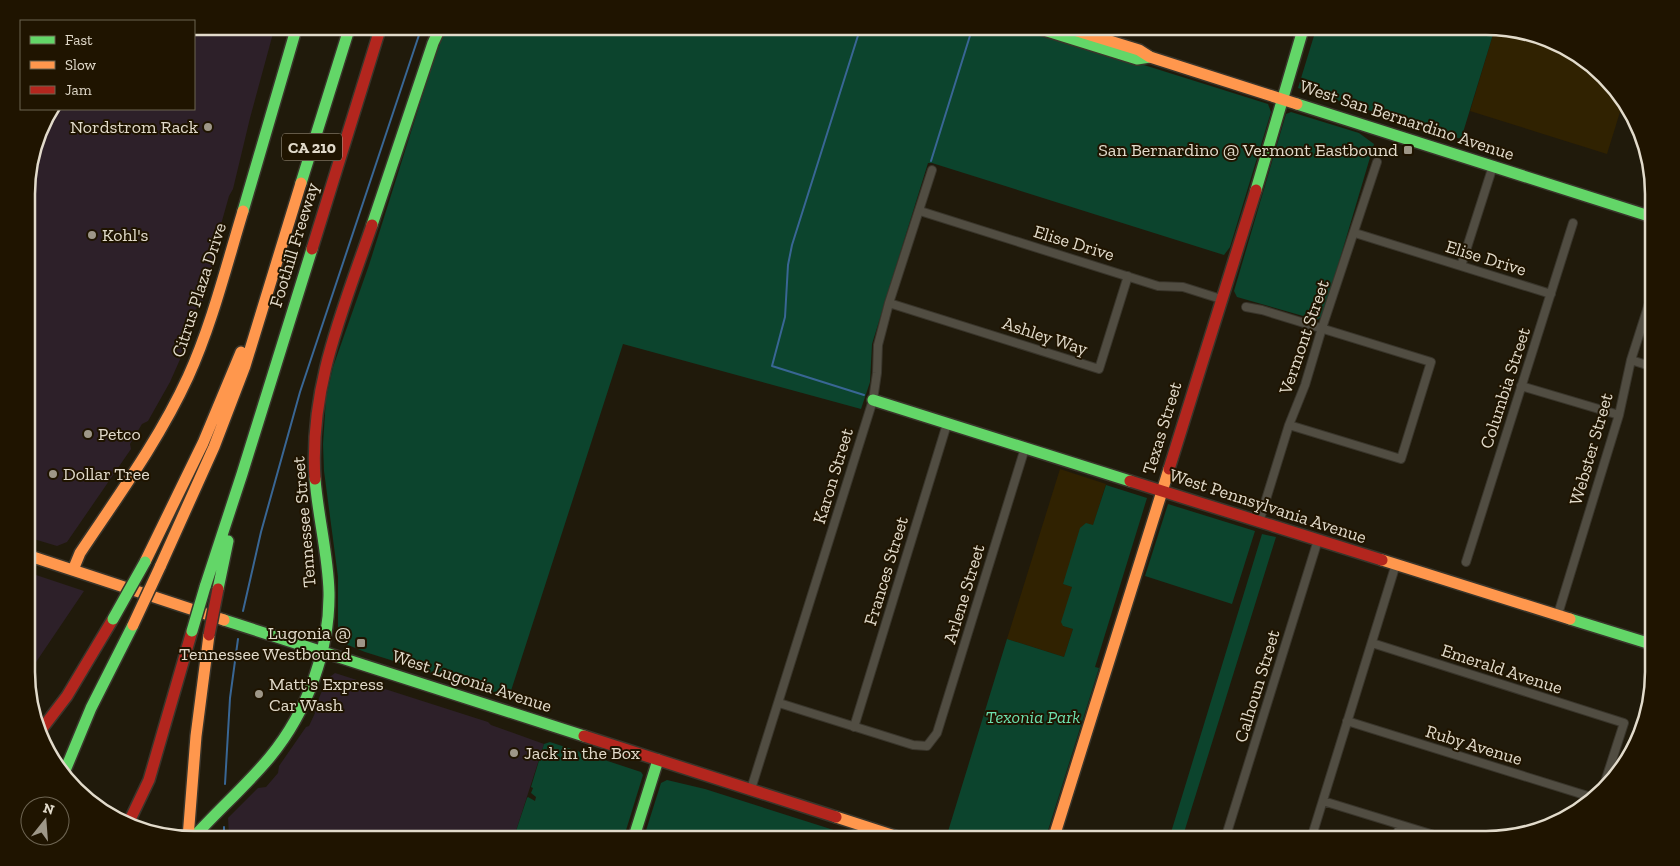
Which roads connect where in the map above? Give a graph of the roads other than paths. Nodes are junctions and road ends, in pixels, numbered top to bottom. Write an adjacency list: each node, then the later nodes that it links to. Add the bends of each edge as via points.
1 (295, 35): 45 (main road, Citrus Plaza Drive, via 197,358 152,444 80,553)
2 (347, 35): 22 (main road, Foothill Freeway / CA 210)
3 (378, 35): 38 (main road, Foothill Freeway / CA 210)
4 (437, 35): 49 (main road, Tennessee Street, via 320,383 314,456 329,588)
5 (1061, 35): 12 (main road, West San Bernardino Avenue, via 1137,59)
6 (1070, 35): 11 (main road, via 1096,43)
7 (1090, 35): 11 (main road, West San Bernardino Avenue)
8 (1106, 35): 11 (street)
9 (1110, 35): 11 (street)
10 (1301, 35): 13 (main road, Texas Street)
11 (1106, 40): 12 (main road, West San Bernardino Avenue, via 1139,50)
12 (1150, 57): 13 (main road, West San Bernardino Avenue)
13 (1282, 98): 15 (main road, West San Bernardino Avenue); 25 (main road, Texas Street)
14 (1377, 162): 20 (street, Vermont Street)
15 (1493, 166): 18 (main road, West San Bernardino Avenue); 21 (street)
16 (932, 170): 17 (street, Karon Street)
17 (920, 210): 23 (street, Elise Drive); 26 (street, Karon Street)
18 (1645, 215)
19 (1573, 223): 24 (street, Columbia Street)
20 (1355, 233): 21 (street, Elise Drive); 29 (street, Vermont Street)
21 (1462, 266): 24 (street, Elise Drive)
22 (275, 268): 52 (main road, bridge, via 203,442 145,562); 55 (main road, bridge, via 245,366 214,447)
23 (1128, 276): 25 (street, Elise Drive, via 1158,286 1189,288); 26 (street, Ashley Way, via 1099,369)
24 (1551, 294): 32 (street, Columbia Street)
25 (1221, 298): 39 (main road, Texas Street)
26 (889, 302): 33 (street, Karon Street, via 878,345)
27 (1246, 307): 29 (street)
28 (1645, 316): 30 (street, Webster Street)
29 (1322, 328): 36 (street, Vermont Street); 36 (street, via 1431,362 1401,459)
30 (1631, 360): 31 (street); 34 (street, Webster Street)
31 (1645, 364)
32 (1522, 386): 34 (street); 43 (street, Columbia Street)
33 (873, 400): 35 (main road, West Pennsylvania Avenue); 50 (street, Karon Street)
34 (1619, 415): 46 (street, Webster Street)
35 (947, 424): 37 (main road, West Pennsylvania Avenue); 53 (street, Frances Street)
36 (1290, 425): 40 (street, Vermont Street)
37 (1025, 448): 39 (main road, West Pennsylvania Avenue); 53 (street, Arlene Street, via 937,733 928,746 913,745)
38 (242, 474): 60 (main road, bridge, via 148,780); 62 (main road, bridge, via 209,635 190,791)
39 (1161, 490): 40 (main road, West Pennsylvania Avenue); 66 (main road, Texas Street)
40 (1259, 522): 41 (main road, West Pennsylvania Avenue)
41 (1318, 540): 44 (main road, West Pennsylvania Avenue); 67 (street, Calhoun Street)
42 (35, 558): 45 (main road, West Lugonia Avenue)
43 (1466, 562)
44 (1396, 564): 46 (main road, West Pennsylvania Avenue); 48 (street)
45 (73, 570): 49 (main road, West Lugonia Avenue)
46 (1558, 614): 47 (main road, West Pennsylvania Avenue)
47 (1645, 642)
48 (1372, 643): 51 (street); 56 (street, Emerald Avenue, via 1624,723)
49 (323, 652): 54 (main road, West Lugonia Avenue); 63 (main road, Tennessee Street, via 305,702 287,734 260,768)
50 (779, 703): 53 (street); 57 (street, Karon Street)
51 (1347, 721): 58 (street, Ruby Avenue); 59 (street)
52 (44, 726)
53 (854, 727)
54 (658, 760): 57 (main road, West Lugonia Avenue); 64 (main road)
55 (67, 766)
56 (1608, 773)
57 (751, 789): 65 (main road, West Lugonia Avenue)
58 (1585, 795)
59 (1323, 801): 61 (street); 68 (street)
60 (131, 818)
61 (1400, 825): 69 (street); 70 (street)
62 (190, 831)
63 (198, 831)
64 (636, 831)
65 (879, 831)
66 (1056, 831)
67 (1228, 831)
68 (1314, 831)
69 (1398, 831)
70 (1420, 831)

